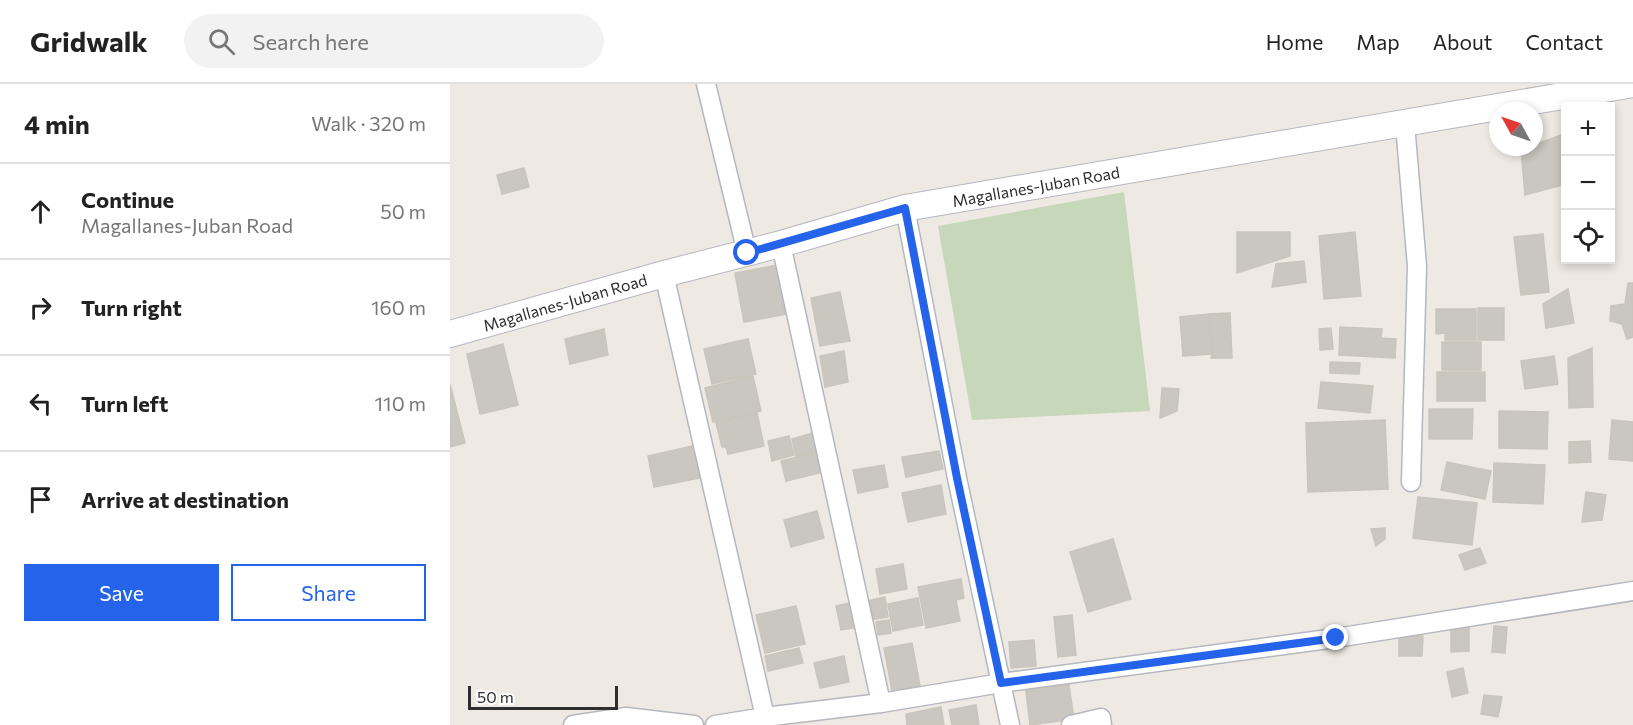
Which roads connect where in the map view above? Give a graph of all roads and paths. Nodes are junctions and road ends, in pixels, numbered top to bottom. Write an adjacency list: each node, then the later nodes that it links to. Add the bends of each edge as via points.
1 (706, 84): 6 (street)
2 (1633, 84): 3 (main road, Magallanes-Juban Road)
3 (1405, 124): 4 (main road, Magallanes-Juban Road); 9 (street, via 1417,266)
4 (905, 208): 5 (main road, Magallanes-Juban Road); 11 (street)
5 (781, 244): 6 (main road, Magallanes-Juban Road); 12 (street)
6 (747, 253): 7 (main road, Magallanes-Juban Road)
7 (664, 274): 8 (main road, Magallanes-Juban Road); 13 (street)
8 (450, 334)
9 (1411, 482)
10 (1633, 591): 11 (street, via 1336,638)
11 (1001, 683): 12 (street); 17 (street)
12 (881, 703): 13 (street)
13 (765, 717): 16 (street)
14 (573, 725): 15 (street, via 626,717)
15 (694, 725)
16 (715, 725)
17 (1010, 725)
18 (1071, 725): 19 (street, via 1101,718)
19 (1102, 725)

